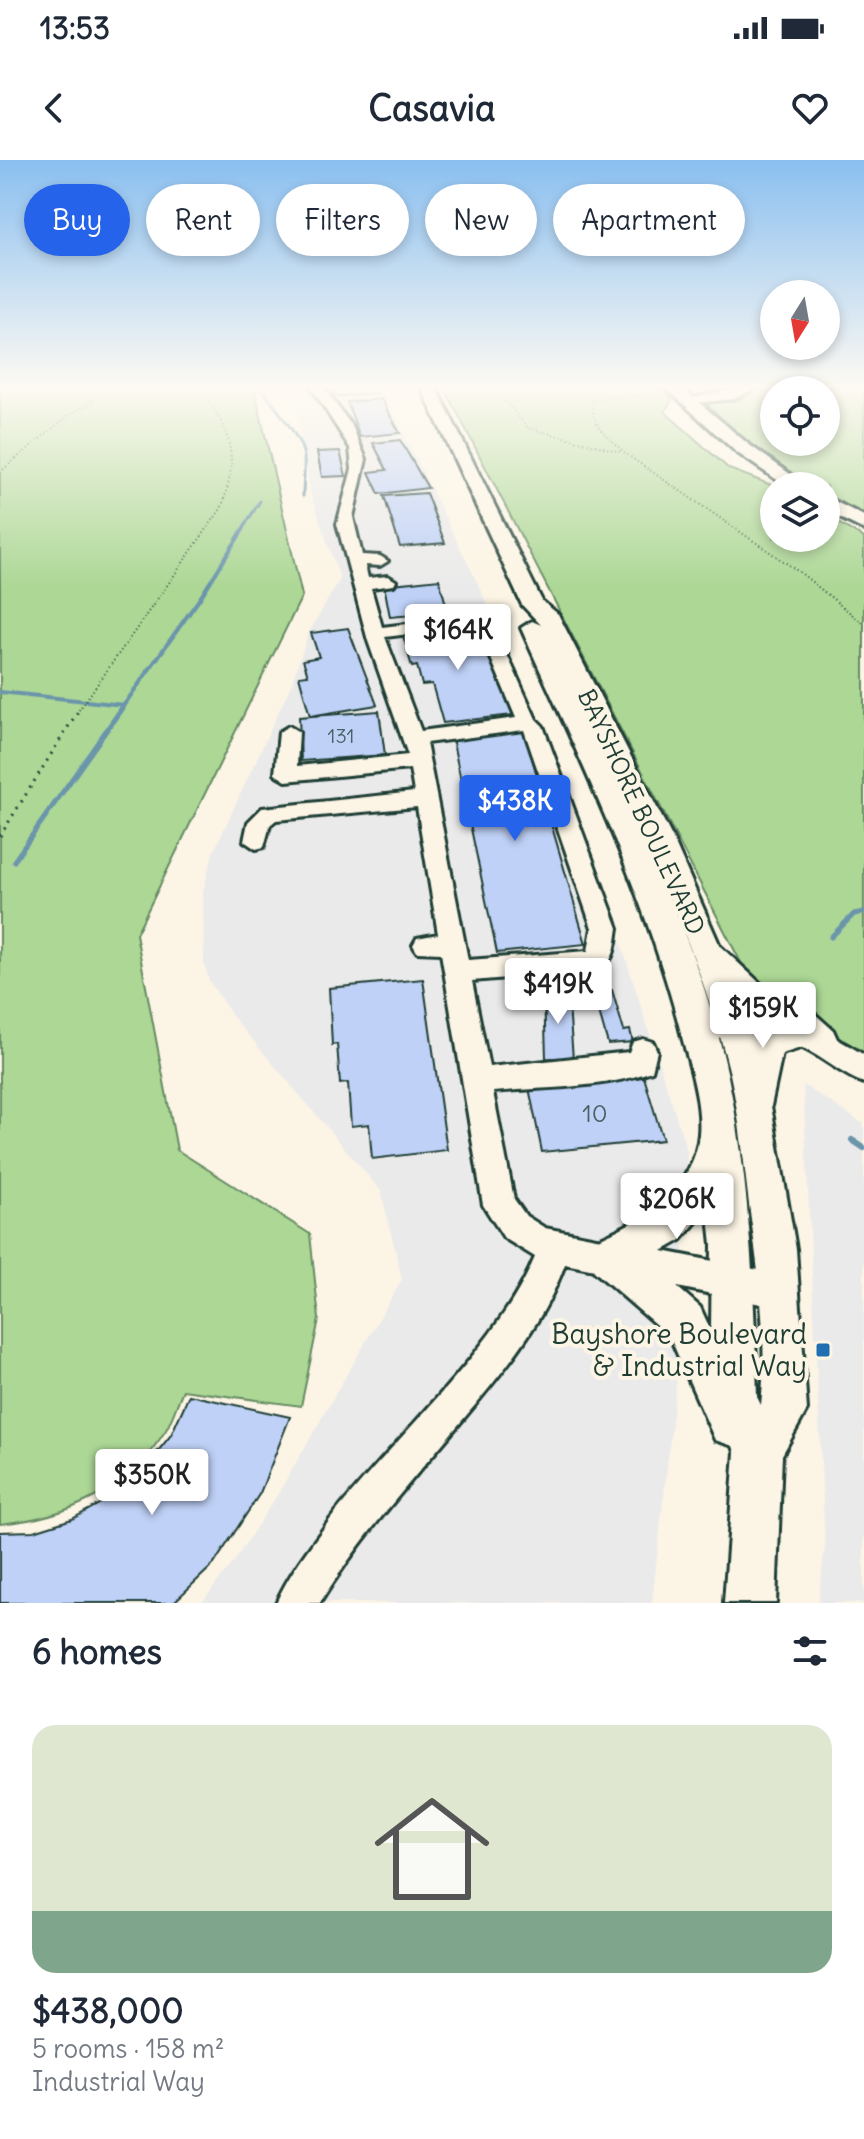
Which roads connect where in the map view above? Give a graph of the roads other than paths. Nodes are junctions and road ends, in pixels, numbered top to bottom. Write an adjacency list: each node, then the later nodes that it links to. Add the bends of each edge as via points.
1 (358, 454): 7 (street, via 359,471 344,515)
2 (460, 454): 11 (main road, BAYSHORE BOULEVARD)
3 (759, 454): 4 (main road)
4 (780, 472)
5 (840, 511): 6 (main road)
6 (864, 524)
7 (355, 560): 8 (street); 10 (street)
8 (380, 561)
9 (388, 581): 10 (street)
10 (361, 584): 13 (street)
11 (533, 605): 19 (main road, BAYSHORE BOULEVARD, via 547,614 658,837); 21 (main road, BAYSHORE BOULEVARD, via 527,616 630,840 682,972)
12 (395, 625): 13 (street)
13 (374, 630): 14 (street, via 485,623); 16 (street)
14 (528, 723): 16 (street, via 449,731); 20 (street, via 605,928 605,944 600,957 589,963)
15 (289, 732): 16 (street, via 286,774)
16 (417, 750): 17 (street)
17 (427, 798): 18 (street, via 270,813 259,822); 20 (street, via 439,943)
18 (256, 841)
19 (703, 945): 21 (main road, BAYSHORE BOULEVARD); 22 (main road, via 749,994 803,1024)
20 (456, 971): 25 (street)
21 (715, 1024): 22 (street, via 767,1024); 26 (main road, BAYSHORE BOULEVARD); 27 (main road, BAYSHORE BOULEVARD)
22 (812, 1037): 24 (street); 27 (main road, via 783,1036 767,1045 758,1074)
23 (643, 1051): 25 (street, via 642,1062 608,1069)
24 (864, 1070)
25 (475, 1081): 28 (street, via 499,1205 526,1236)
26 (720, 1128): 29 (main road, via 704,1179 672,1225); 30 (main road, BAYSHORE BOULEVARD)
27 (759, 1129): 31 (main road, BAYSHORE BOULEVARD)
28 (555, 1247): 29 (street); 33 (street, via 544,1281 520,1324 380,1490)
29 (609, 1256): 30 (street); 32 (main road, via 685,1322)
30 (734, 1281): 31 (street); 32 (main road, BAYSHORE BOULEVARD, via 734,1401)
31 (780, 1291): 32 (main road, BAYSHORE BOULEVARD, via 784,1410)
32 (758, 1466): 34 (main road, BAYSHORE BOULEVARD)
33 (297, 1603)
34 (750, 1603)

